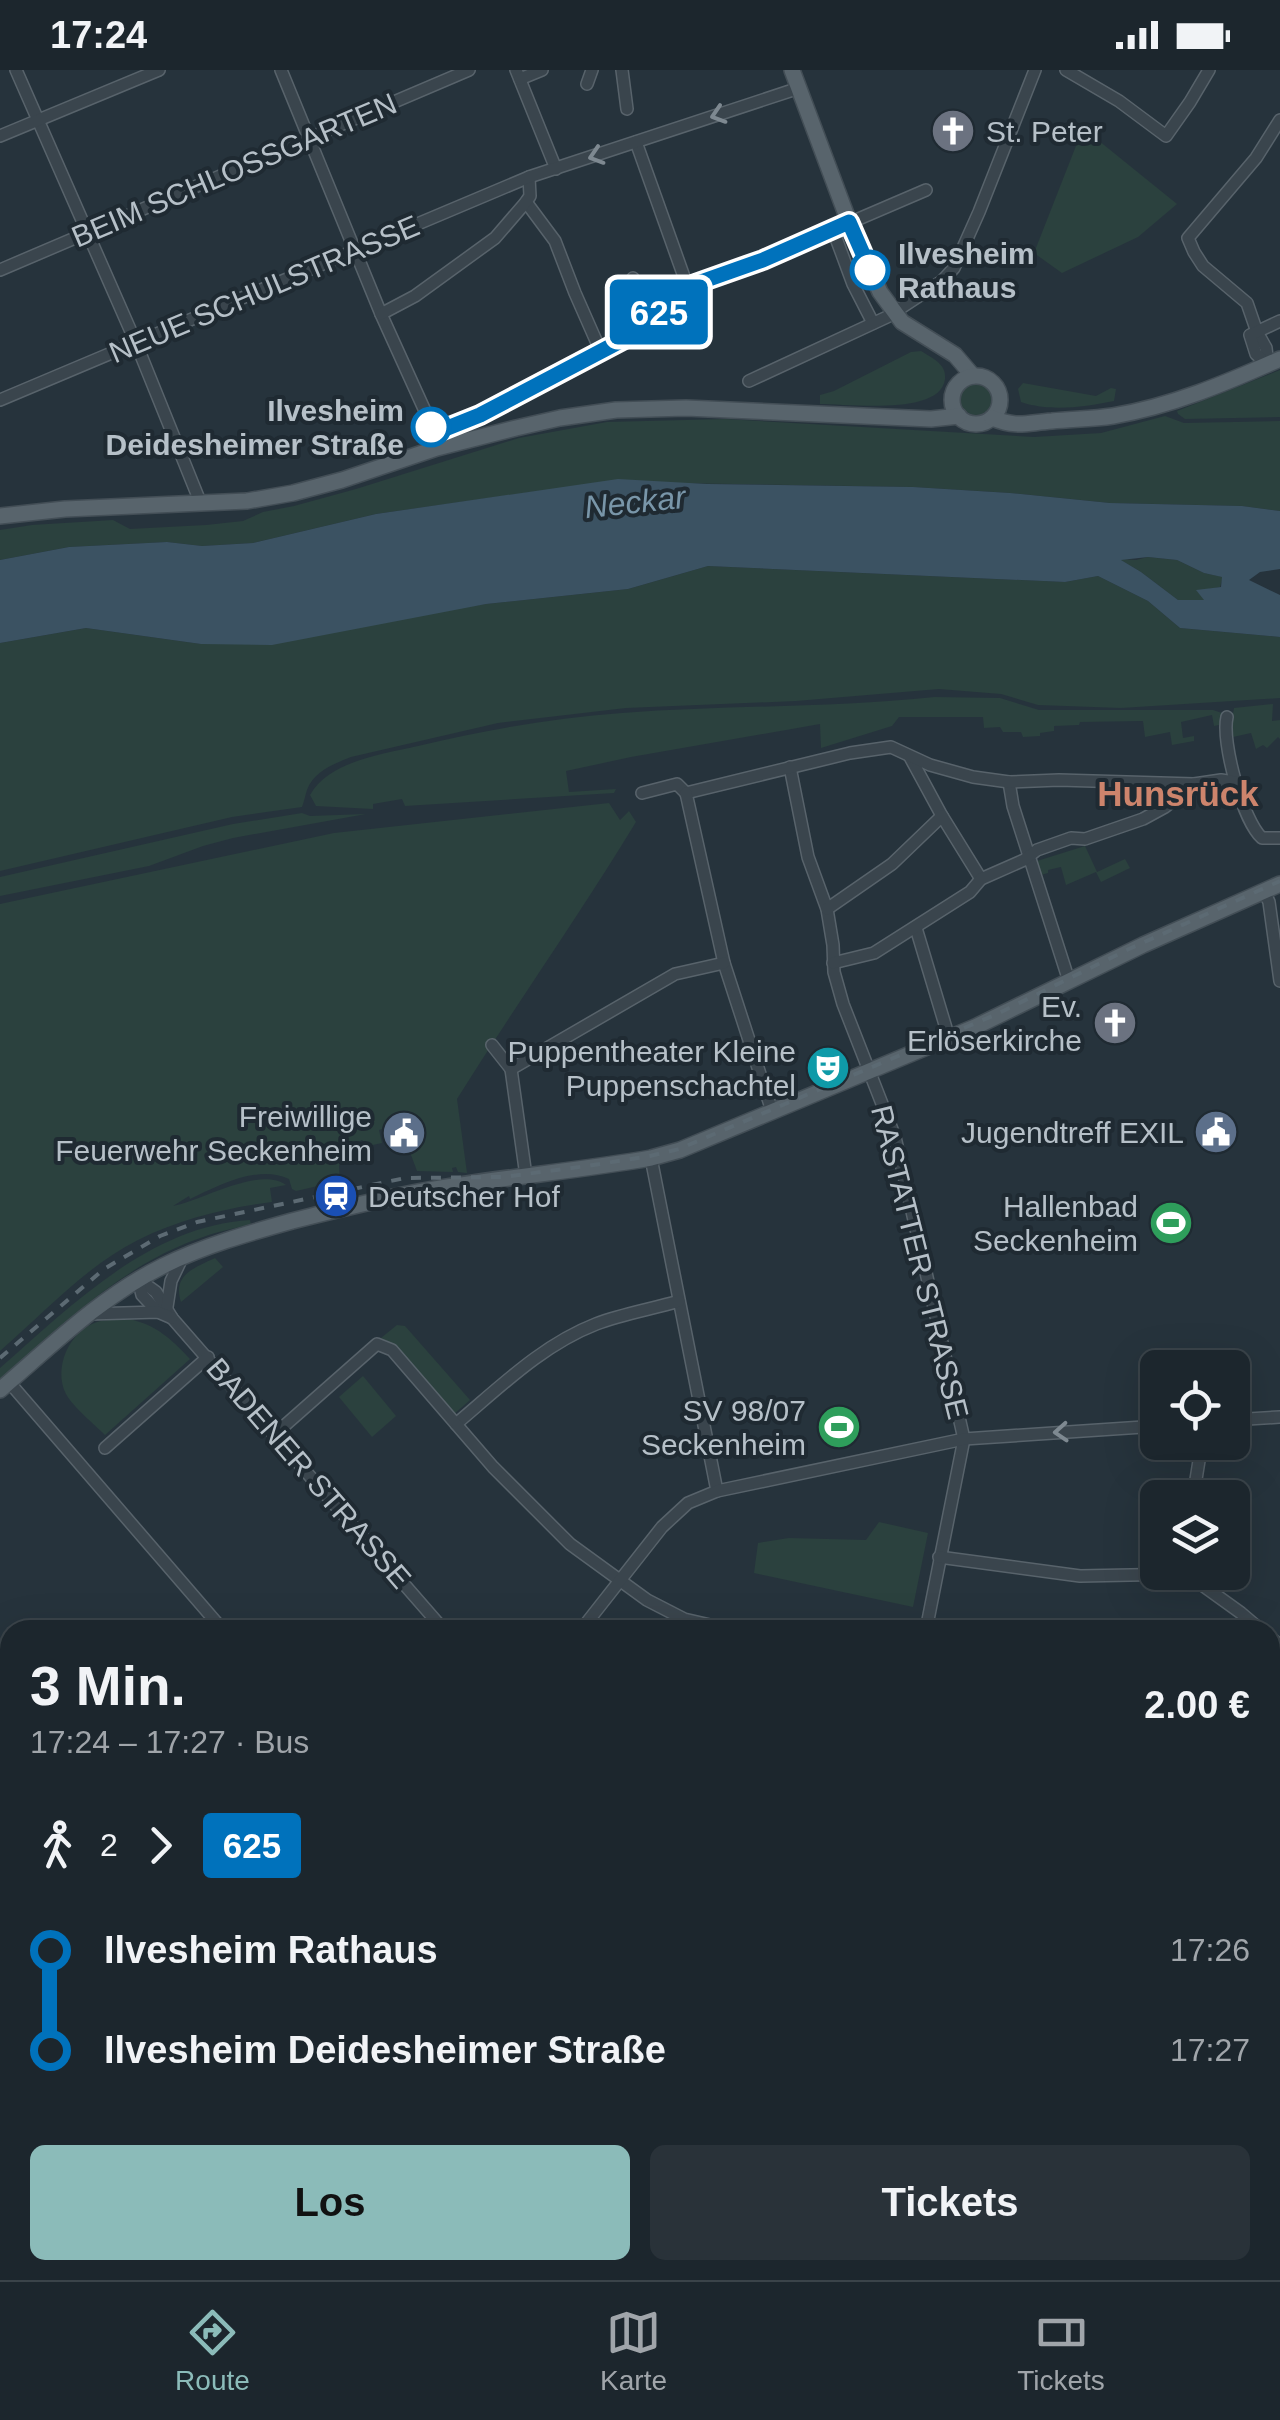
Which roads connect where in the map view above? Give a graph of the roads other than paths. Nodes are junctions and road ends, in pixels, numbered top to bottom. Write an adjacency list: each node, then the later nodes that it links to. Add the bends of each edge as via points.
1 (16, 70): 17 (street)
2 (159, 70): 17 (street)
3 (280, 70): 20 (street)
4 (469, 70): 20 (street, BEIM SCHLOSSGARTEN)
5 (542, 70): 13 (street)
6 (592, 70): 14 (street)
7 (622, 70): 16 (street)
8 (792, 70): 15 (main road)
9 (1035, 70): 33 (street, via 954,268)
10 (1066, 70): 12 (street)
11 (1209, 70): 12 (street, via 1166,136)
12 (1084, 74)
13 (518, 75): 22 (street)
14 (587, 84)
15 (800, 88): 21 (street, NEUE SCHULSTRASSE, one-way to 21); 26 (main road)
16 (627, 109)
17 (38, 120): 19 (street); 28 (street)
18 (1280, 120): 38 (street, via 1188,238 1203,266 1247,303)
19 (0, 136)
20 (310, 138): 28 (street, BEIM SCHLOSSGARTEN); 29 (street)
21 (636, 142): 22 (street, NEUE SCHULSTRASSE, one-way to 22); 32 (street)
22 (556, 169): 23 (street, NEUE SCHULSTRASSE)
23 (529, 178): 25 (street); 29 (street, NEUE SCHULSTRASSE)
24 (926, 190): 26 (street)
25 (526, 202): 34 (street, NEUE SCHULSTRASSE, via 495,238); 40 (street, via 555,242)
26 (849, 222): 27 (street); 33 (main road)
27 (833, 230): 32 (street); 37 (street)
28 (87, 232): 30 (street, BEIM SCHLOSSGARTEN); 39 (street)
29 (356, 250): 34 (street); 39 (street, NEUE SCHULSTRASSE)
30 (0, 270)
31 (634, 278): 35 (street)
32 (688, 288): 35 (street)
33 (894, 312): 37 (street); 42 (main road, via 955,355)
34 (381, 314): 40 (street, via 435,433)
35 (656, 315): 40 (street)
36 (1280, 322): 38 (street)
37 (873, 323): 43 (street)
38 (1254, 333): 41 (street, via 1256,354)
39 (136, 343): 44 (street, NEUE SCHULSTRASSE); 47 (street)
40 (602, 352)
41 (1274, 362): 46 (main road, via 1172,403 1112,416 1027,426 1006,423)
42 (966, 380): 45 (main road, via 953,395); 46 (main road, via 993,383)
43 (749, 381)
44 (0, 400)
45 (956, 409): 46 (main road, via 979,424); 47 (main road, via 921,418 616,410 437,448 293,493)
46 (996, 412)
47 (201, 504): 48 (main road)
48 (0, 516)
49 (1227, 717): 53 (street)
50 (909, 756): 51 (street, via 891,747); 52 (street); 57 (street)
51 (790, 767): 56 (street); 63 (street, RASTATTER STRASSE, via 808,856)
52 (1010, 782): 54 (street); 59 (street)
53 (1235, 782): 54 (street); 58 (street, via 1254,830 1266,839)
54 (1194, 784): 59 (street, via 1143,820)
55 (642, 793): 56 (street, via 677,784)
56 (686, 793): 65 (street)
57 (942, 816): 60 (street); 63 (street, via 892,864)
58 (1280, 838)
59 (1030, 855): 60 (street); 67 (street)
60 (981, 879): 64 (street)
61 (1280, 884): 62 (main road)
62 (1264, 891): 67 (main road); 68 (street)
63 (827, 909): 66 (street, RASTATTER STRASSE)
64 (916, 928): 66 (street, via 874,953); 69 (street)
65 (724, 964): 71 (street, via 675,974); 73 (street)
66 (834, 964): 72 (street, RASTATTER STRASSE)
67 (1069, 981): 69 (main road)
68 (1280, 981)
69 (948, 1038): 72 (main road)
70 (492, 1045): 71 (street)
71 (511, 1069): 75 (street)
72 (870, 1071): 73 (main road); 88 (street, RASTATTER STRASSE, via 895,1136)
73 (772, 1112): 74 (main road)
74 (650, 1158): 75 (main road); 78 (street)
75 (526, 1176): 76 (main road, via 353,1206)
76 (182, 1258): 77 (main road); 79 (street)
77 (138, 1279): 79 (street, BADENER STRASSE, via 142,1295); 80 (main road)
78 (679, 1301): 85 (street, via 570,1336); 90 (street)
79 (165, 1312): 80 (street); 81 (street, BADENER STRASSE)
80 (90, 1314): 82 (main road)
81 (208, 1357): 87 (street, BADENER STRASSE); 89 (street)
82 (5, 1386): 95 (street)
83 (1280, 1417): 84 (street)
84 (1250, 1419)
85 (456, 1424): 87 (street, via 392,1350 377,1344); 93 (street, via 545,1520)
86 (1140, 1427): 88 (street, one-way to 88)
87 (274, 1434): 96 (street, BADENER STRASSE)
88 (964, 1439): 90 (street); 91 (street, RASTATTER STRASSE)
89 (104, 1448)
90 (717, 1491): 93 (street, via 688,1503 662,1526)
91 (940, 1558): 92 (street, via 1080,1576); 99 (street, RASTATTER STRASSE)
92 (1140, 1574)
93 (619, 1582): 97 (street); 98 (street)
94 (1209, 1590): 100 (street)
95 (214, 1620)
96 (435, 1620)
97 (589, 1620)
98 (688, 1620)
99 (928, 1620)
100 (1250, 1620)

